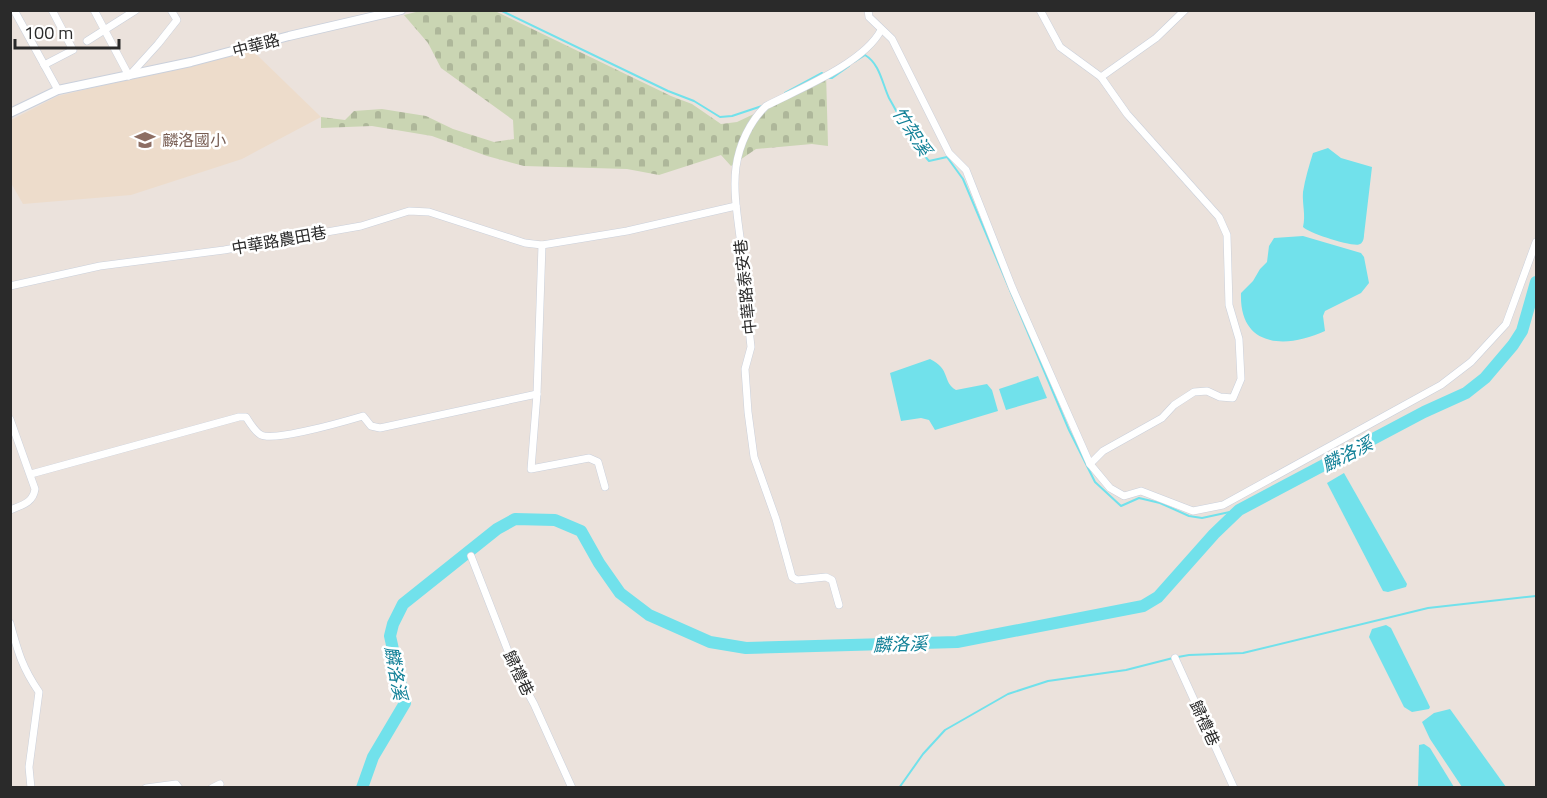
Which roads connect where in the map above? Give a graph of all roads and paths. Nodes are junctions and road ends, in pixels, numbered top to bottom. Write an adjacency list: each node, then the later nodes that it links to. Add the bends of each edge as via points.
1 (14, 10): 13 (street)
2 (52, 10): 13 (street, via 73,50)
3 (94, 10): 11 (street)
4 (136, 10): 11 (street)
5 (171, 10): 14 (street, via 177,20)
6 (401, 10): 14 (street, 中華路)
7 (868, 10): 10 (street)
8 (1040, 10): 15 (street, via 1060,47)
9 (1185, 10): 15 (street, via 1156,38)
10 (881, 30): 18 (street, 中華路泰安巷, via 871,45 826,76 766,106 757,116 739,152); 24 (street, via 892,39 950,153 966,170 1012,287)
11 (105, 31): 12 (street); 14 (street)
12 (87, 41)
13 (44, 64): 16 (street)
14 (129, 76): 16 (street, 中華路)
15 (1101, 77): 24 (street, via 1127,114 1220,216 1227,235 1228,305 1239,339 1240,379 1233,398 1194,392 1162,418 1103,451)
16 (58, 90): 17 (street, 中華路)
17 (10, 113)
18 (736, 206): 20 (street, 中華路農田巷, via 627,231); 29 (street, 中華路泰安巷, via 751,347 745,369 754,457 792,577 832,580)
19 (1536, 242): 24 (street, via 1506,324 1471,362 1441,385 1223,505 1193,511 1141,491 1124,496 1110,488)
20 (542, 245): 21 (street, 中華路農田巷, via 429,212 409,211 361,226 100,266); 22 (street)
21 (10, 286)
22 (537, 394): 25 (street, via 380,428 371,426 363,416 267,437 259,435 246,417 239,417); 26 (street, via 531,469 589,458 597,462)
23 (10, 419): 25 (street)
24 (1090, 464)
25 (31, 474): 27 (street, via 34,497)
26 (605, 487)
27 (10, 510)
28 (471, 556): 33 (street, 歸禮巷, via 515,669)
29 (840, 605)
30 (10, 623): 34 (street, via 19,656 39,692 29,767)
31 (1175, 658): 38 (street, 歸禮巷)
32 (220, 784): 37 (street)
33 (570, 787)
34 (31, 788)
35 (146, 788): 36 (street, via 169,784)
36 (179, 788)
37 (212, 788)
38 (1234, 788)

